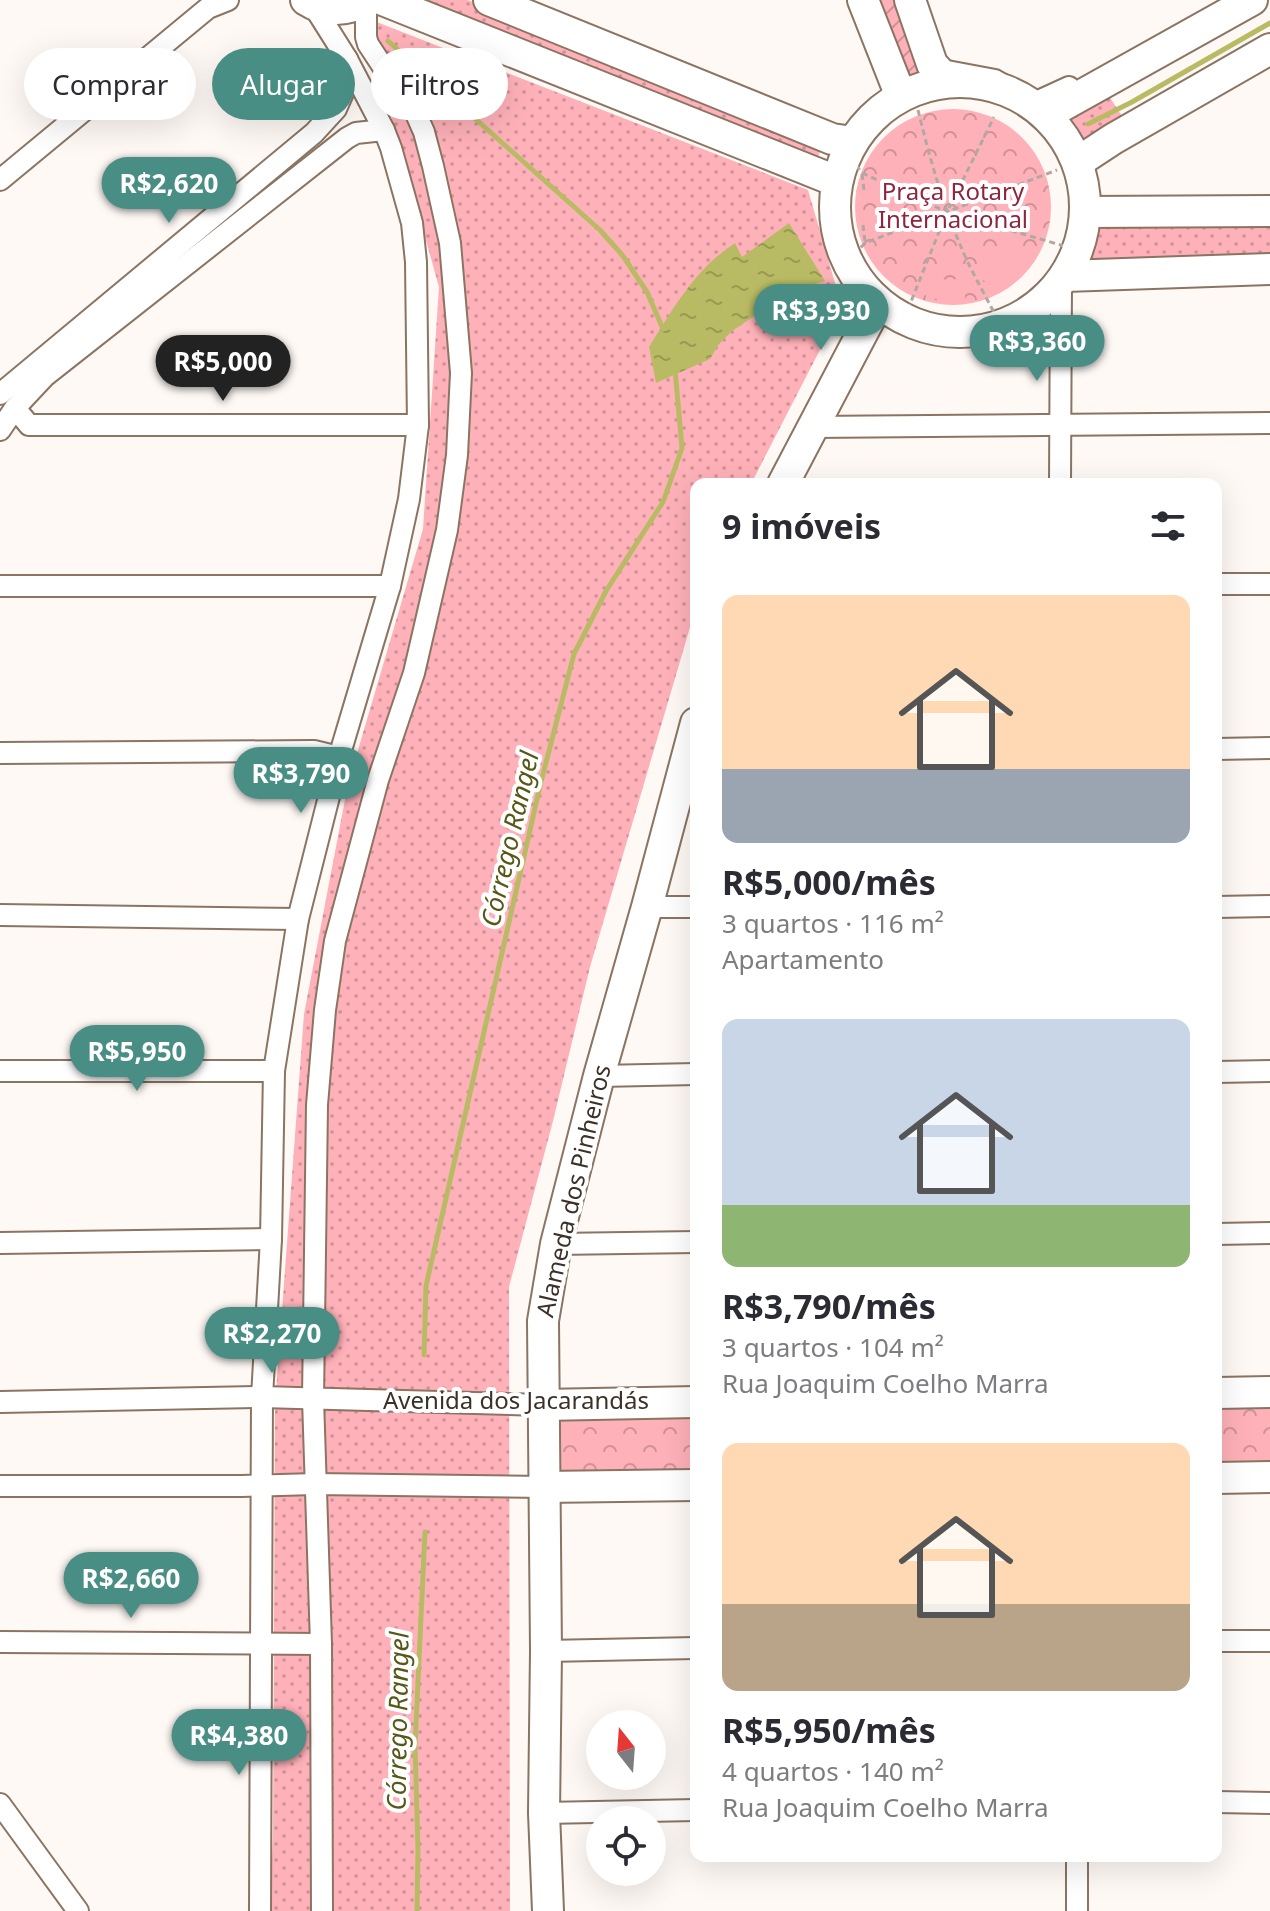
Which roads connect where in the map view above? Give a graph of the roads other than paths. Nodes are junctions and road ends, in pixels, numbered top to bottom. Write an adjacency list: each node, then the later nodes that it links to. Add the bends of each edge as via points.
1 (228, 0): 20 (street, via 208,8)
2 (372, 0): 9 (street, via 340,10); 19 (street); 21 (street, via 368,44 413,107)
3 (489, 0): 19 (street, via 832,139)
4 (863, 0): 14 (street)
5 (878, 0): 14 (street)
6 (910, 0): 13 (street, via 932,64)
7 (1225, 0): 13 (street, via 1034,103 995,80)
8 (1252, 0): 15 (street)
9 (310, 2): 10 (street)
10 (340, 48)
11 (1270, 49): 18 (street)
12 (355, 74): 17 (street)
13 (948, 75): 14 (street); 15 (street, via 991,85)
14 (906, 92): 19 (street, via 869,120)
15 (1046, 115): 18 (street)
16 (326, 120): 28 (street)
17 (384, 130): 22 (street); 28 (street, via 347,138)
18 (1078, 162): 24 (street)
19 (852, 168): 27 (street, via 835,223 856,253 860,284)
20 (0, 180)
21 (442, 207): 22 (street, via 421,217); 66 (street, via 461,373 457,455 447,530 414,673 378,780 335,941 317,1105)
22 (409, 211): 31 (street, via 416,262)
23 (1270, 211): 24 (street)
24 (1086, 212): 25 (street)
25 (1068, 269): 26 (street); 27 (street, via 1052,293 1028,312 1001,326 968,332 935,330); 30 (street)
26 (1270, 269)
27 (878, 303): 32 (street)
28 (7, 401): 31 (street, via 29,425); 33 (street)
29 (1270, 423): 30 (street)
30 (1059, 424): 32 (street); 35 (street)
31 (418, 425): 39 (street)
32 (812, 427): 34 (street)
33 (0, 430)
34 (786, 478)
35 (1060, 478)
36 (1222, 584): 37 (street)
37 (1270, 584)
38 (0, 586): 39 (street)
39 (390, 586): 44 (street)
40 (1270, 748): 41 (street)
41 (1222, 749)
42 (0, 753): 44 (street, via 314,751)
43 (690, 754): 46 (street, Alameda dos Pinheiros)
44 (339, 757): 50 (street)
45 (1270, 906): 48 (street)
46 (647, 907): 47 (street); 56 (street, Alameda dos Pinheiros)
47 (690, 907)
48 (1222, 907)
49 (0, 915): 50 (street)
50 (298, 919): 52 (street)
51 (0, 1071): 52 (street)
52 (274, 1071): 59 (street)
53 (1270, 1071): 54 (street)
54 (1222, 1072)
55 (690, 1074): 56 (street)
56 (599, 1076): 62 (street, Alameda dos Pinheiros)
57 (1270, 1233): 58 (street)
58 (1222, 1234)
59 (271, 1239): 61 (street); 65 (street)
60 (690, 1242): 62 (street)
61 (0, 1243)
62 (556, 1244): 69 (street, Alameda dos Pinheiros, via 543,1321)
63 (1270, 1392): 64 (street)
64 (1222, 1393)
65 (262, 1397): 66 (street, Avenida dos Jacarandás); 67 (street, Avenida dos Jacarandás); 73 (street)
66 (313, 1399): 69 (street, Avenida dos Jacarandás); 72 (street)
67 (0, 1402)
68 (690, 1402): 69 (street, Avenida dos Jacarandás)
69 (543, 1405): 76 (street, Alameda dos Pinheiros)
70 (1270, 1477): 71 (street)
71 (1222, 1478)
72 (315, 1484): 73 (street); 76 (street); 81 (street)
73 (262, 1485): 75 (street); 80 (street)
74 (690, 1485): 76 (street)
75 (0, 1486)
76 (544, 1487): 83 (street, Alameda dos Pinheiros)
77 (1222, 1641): 78 (street)
78 (1270, 1641)
79 (0, 1642): 80 (street)
80 (262, 1643): 81 (street); 91 (street)
81 (321, 1644): 92 (street)
82 (690, 1648): 83 (street)
83 (546, 1651): 88 (street, Alameda dos Pinheiros)
84 (1222, 1802): 85 (street)
85 (1270, 1803)
86 (0, 1804): 90 (street)
87 (690, 1810): 88 (street)
88 (544, 1813): 93 (street, Alameda dos Pinheiros)
89 (1077, 1862): 94 (street)
90 (78, 1911)
91 (260, 1911)
92 (322, 1911)
93 (548, 1911)
94 (1077, 1911)

